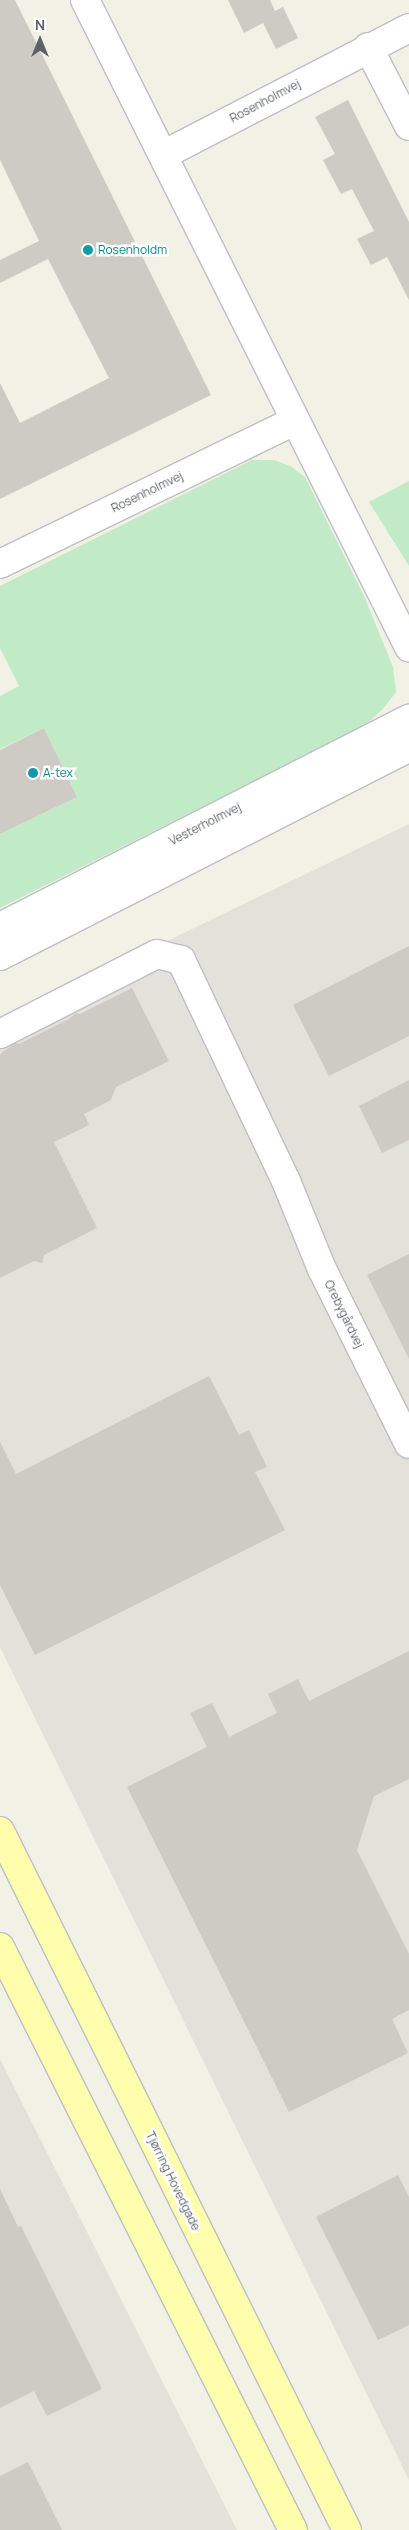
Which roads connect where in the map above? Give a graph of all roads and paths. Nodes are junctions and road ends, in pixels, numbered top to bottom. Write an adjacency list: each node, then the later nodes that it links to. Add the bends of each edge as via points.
1 (85, 0): 5 (street)
2 (409, 28): 3 (street, Rosenholmvej)
3 (368, 47): 4 (street); 5 (street, Rosenholmvej)
4 (409, 126)
5 (163, 155): 6 (street)
6 (295, 421): 7 (street, Rosenholmvej); 8 (street)
7 (0, 564)
8 (409, 647)
9 (409, 719): 11 (street, Vesterholmvej)
10 (409, 748): 12 (street, Vesterholmvej)
11 (0, 927)
12 (0, 956)
13 (0, 1034): 14 (street, Orebygårdvej, via 157,954 181,960 286,1181 322,1269)
14 (409, 1444)
15 (0, 1831): 18 (main road, Tjørring Hovedgade)
16 (0, 1947): 17 (main road)
17 (293, 2530)
18 (347, 2530)

